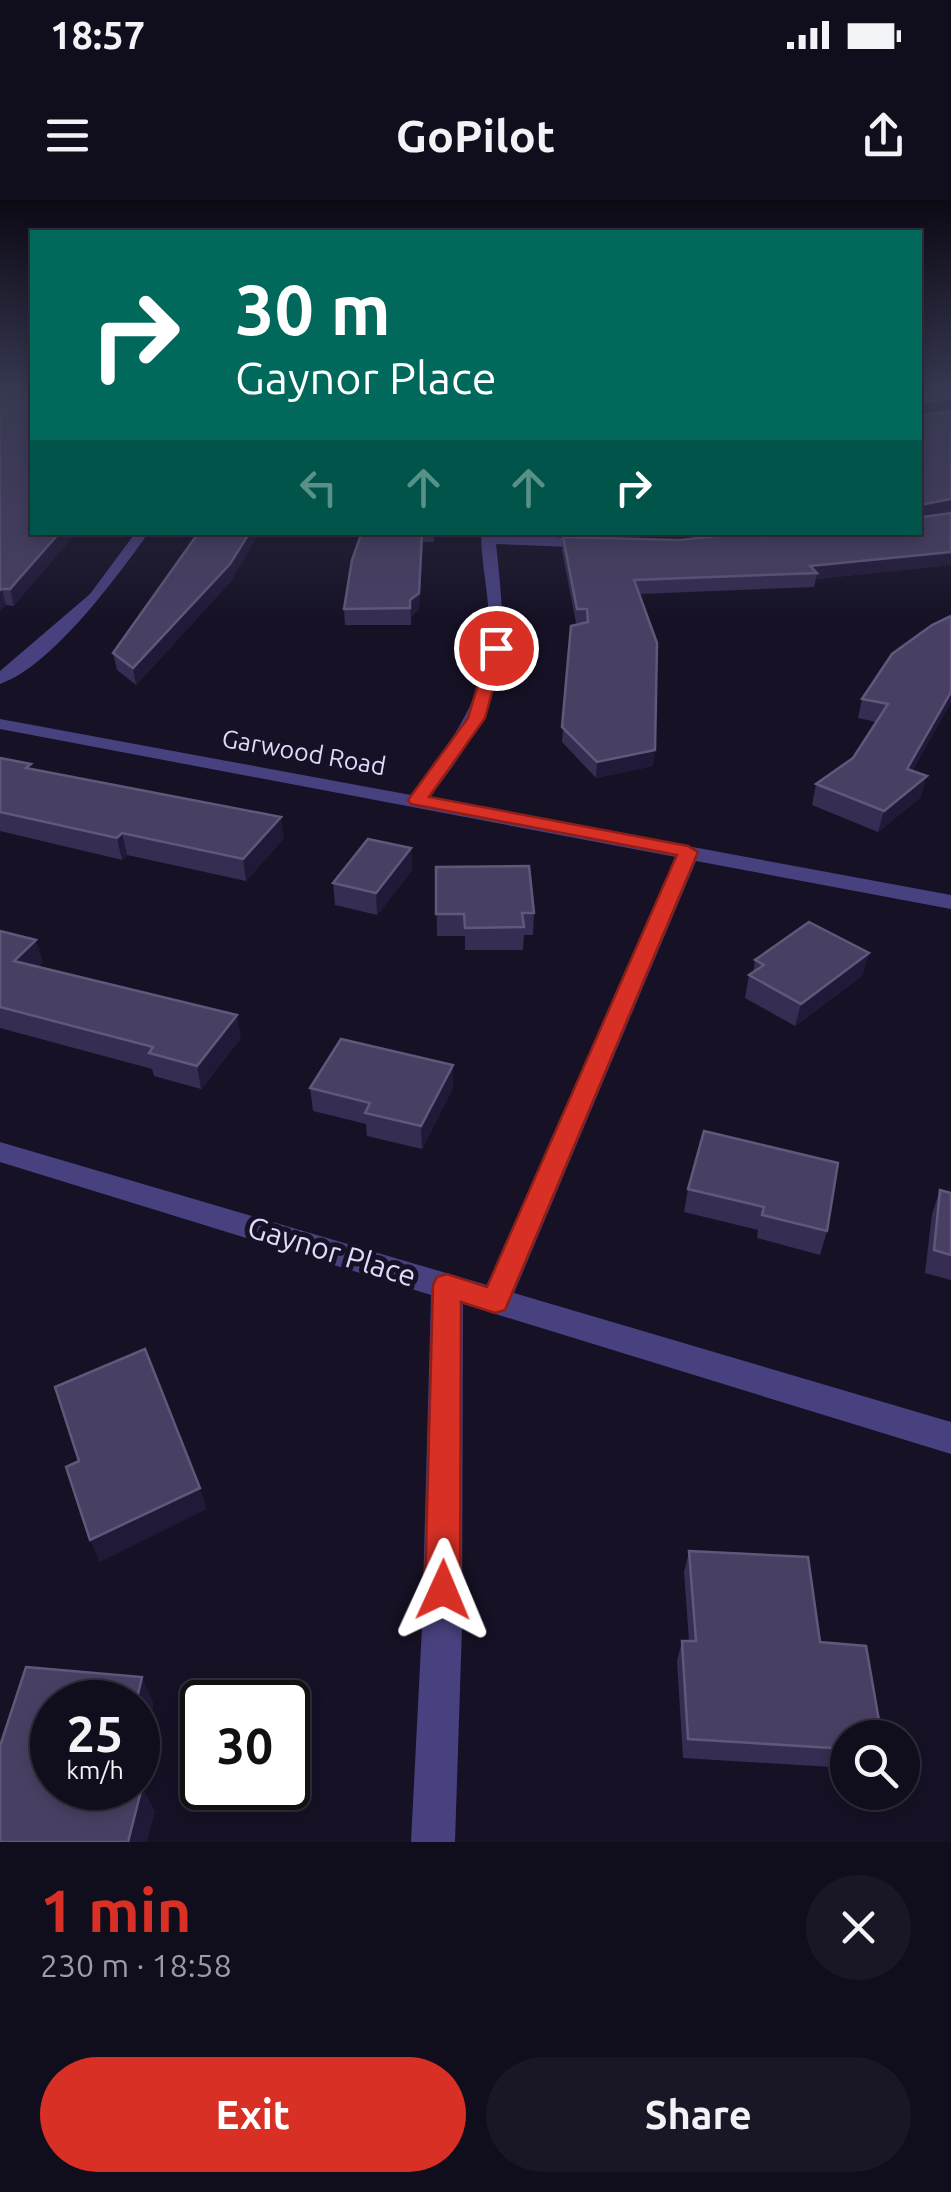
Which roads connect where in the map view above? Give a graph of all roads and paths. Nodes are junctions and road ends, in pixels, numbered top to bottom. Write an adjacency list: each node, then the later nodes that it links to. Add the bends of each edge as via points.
1 (141, 535): 4 (street, via 96,597)
2 (488, 536): 3 (street); 6 (street, via 496,648 490,680 476,718)
3 (620, 545)
4 (0, 678)
5 (0, 724): 6 (street, Garwood Road)
6 (417, 800): 7 (street, Garwood Road)
7 (688, 852): 8 (street, Garwood Road); 11 (street)
8 (951, 902)
9 (0, 1152): 10 (street, Gaynor Place)
10 (447, 1285): 11 (street, Gaynor Place); 13 (street)
11 (495, 1302): 12 (street, Gaynor Place)
12 (951, 1438)
13 (433, 1842)

